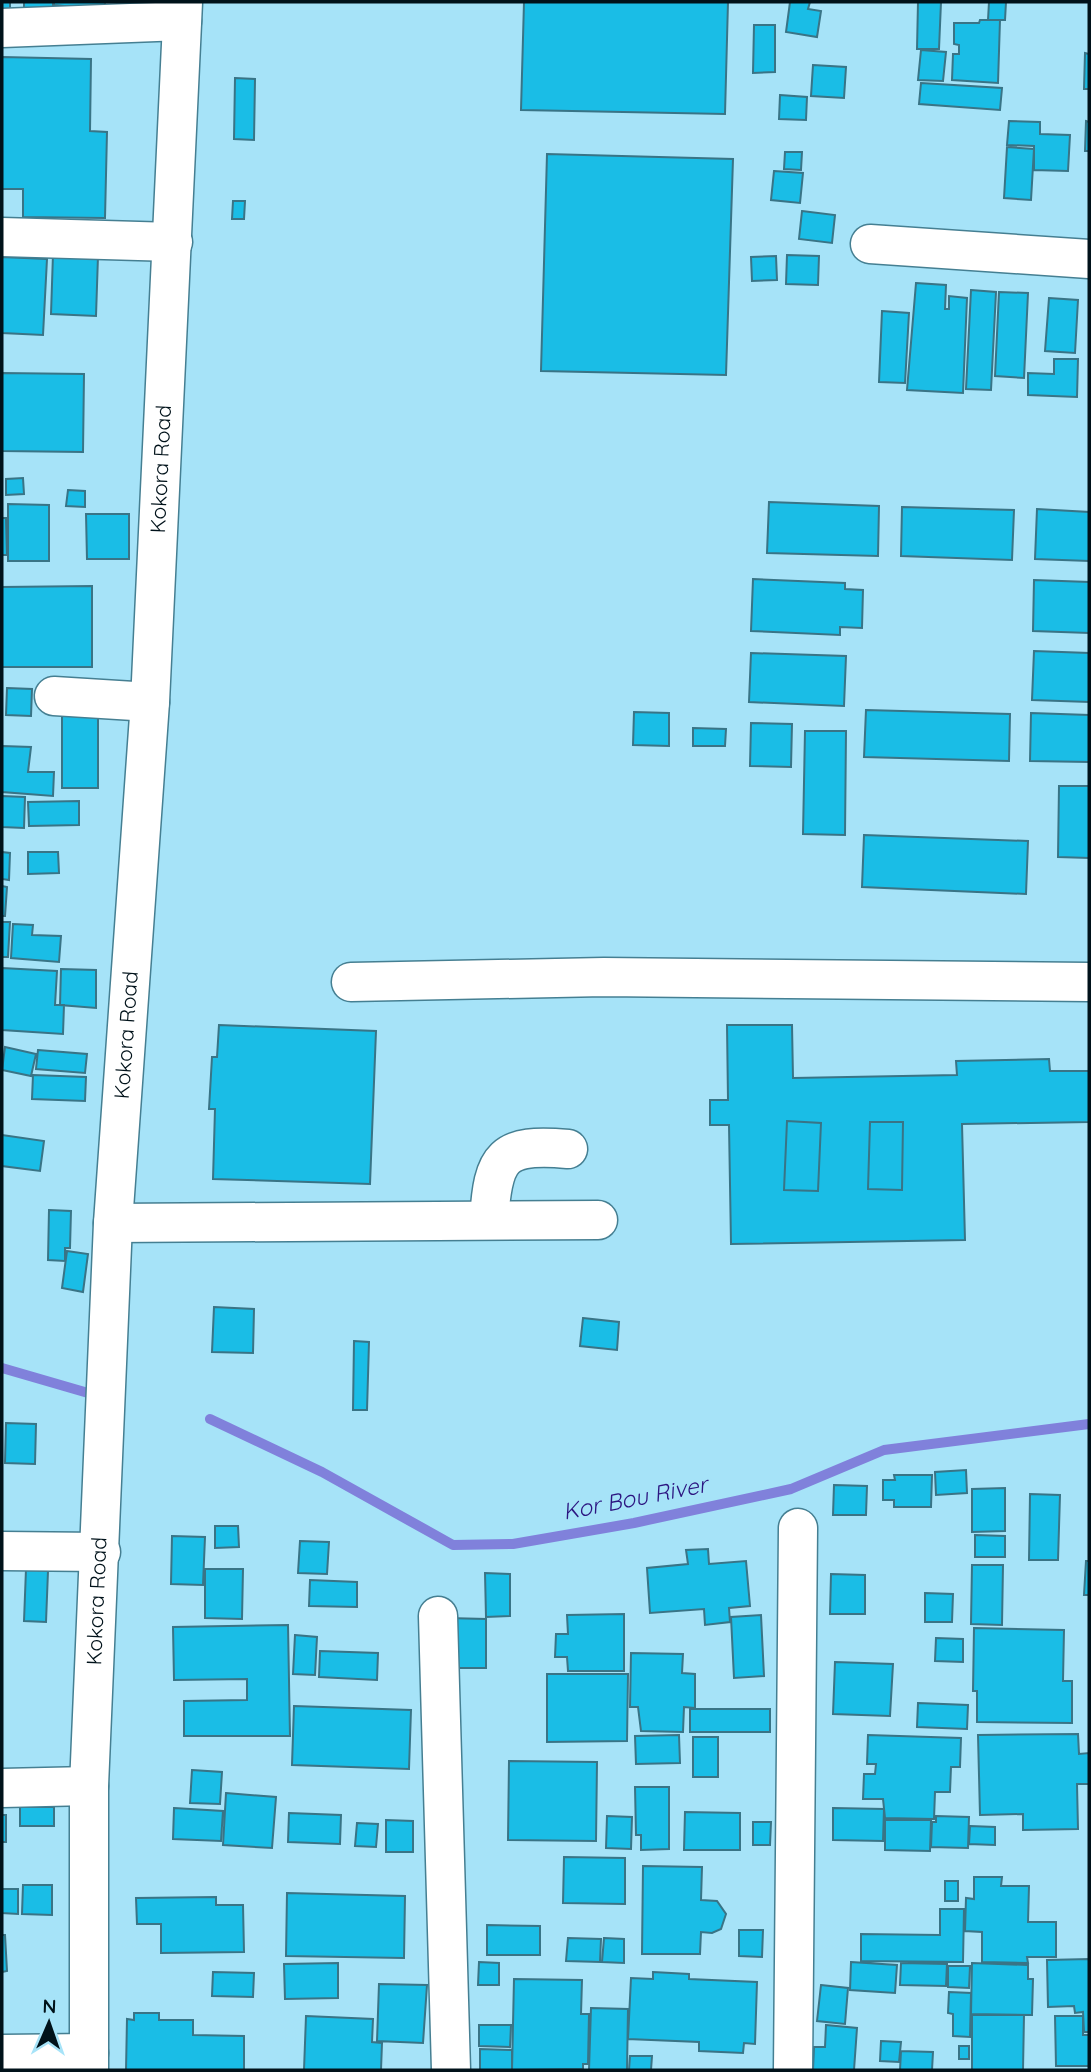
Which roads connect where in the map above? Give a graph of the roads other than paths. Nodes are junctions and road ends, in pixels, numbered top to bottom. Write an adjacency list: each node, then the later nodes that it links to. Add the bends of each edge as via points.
1 (183, 11): 2 (street); 4 (street, Kokora Road)
2 (2, 28)
3 (2, 237): 4 (street)
4 (173, 242): 8 (street, Kokora Road)
5 (870, 244): 6 (street)
6 (1089, 259)
7 (54, 696): 8 (street)
8 (150, 702): 14 (street, Kokora Road)
9 (351, 982): 10 (street, via 604,976)
10 (1089, 982)
11 (568, 1149): 12 (street, via 516,1150 501,1162 491,1179)
12 (489, 1220): 13 (street); 14 (street)
13 (598, 1220)
14 (113, 1223): 17 (street, Kokora Road)
15 (798, 1528): 24 (street)
16 (2, 1551): 17 (street)
17 (100, 1552): 19 (street, Kokora Road)
18 (438, 1616): 23 (street)
19 (89, 1786): 20 (street); 22 (street, Kokora Road)
20 (2, 1788)
21 (2, 2054): 22 (street)
22 (89, 2062)
23 (451, 2070)
24 (793, 2070)

